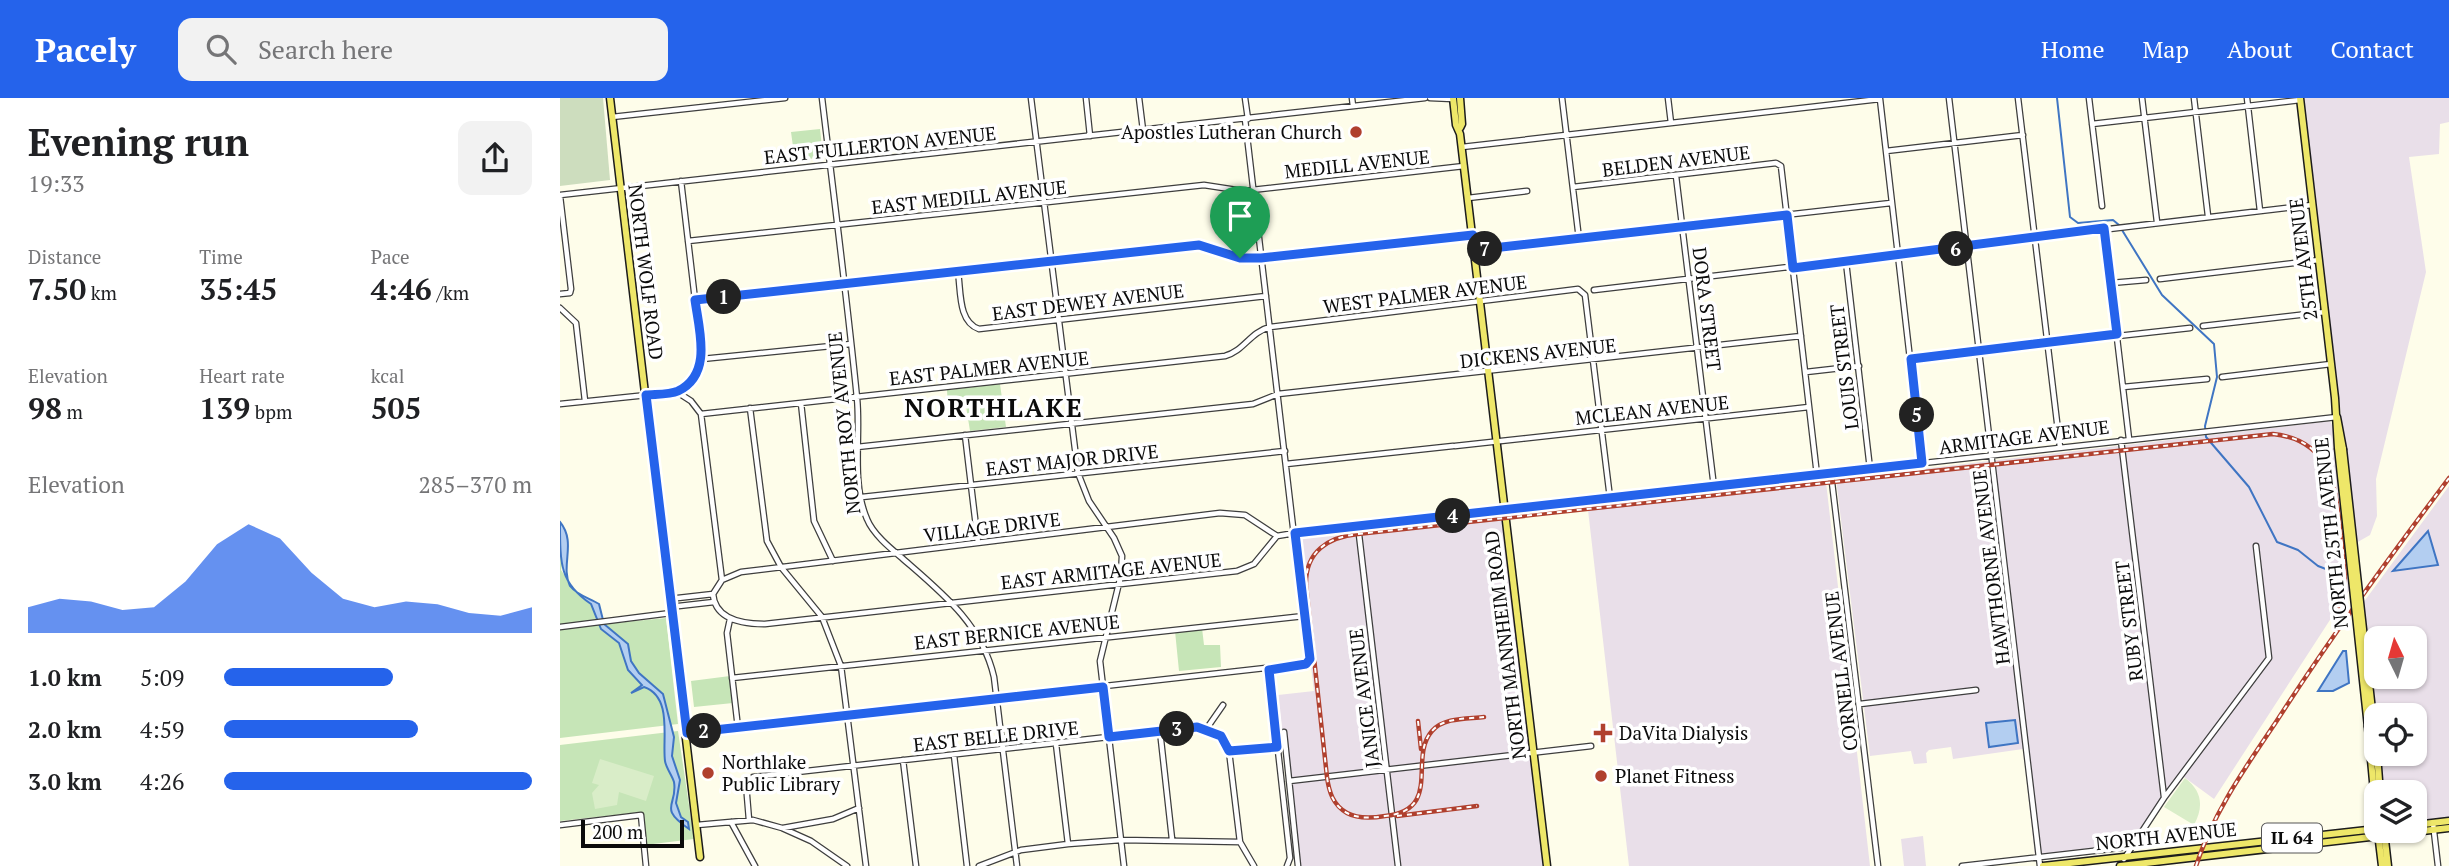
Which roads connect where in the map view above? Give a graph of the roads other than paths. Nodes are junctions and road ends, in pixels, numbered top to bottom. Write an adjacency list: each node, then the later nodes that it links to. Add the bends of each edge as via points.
1 (610, 98): 25 (main road, NORTH WOLF ROAD)
2 (785, 98): 25 (street)
3 (822, 98): 39 (street, NORTH ROY AVENUE)
4 (1031, 98): 35 (street)
5 (1086, 98): 34 (street)
6 (1139, 98): 31 (street)
7 (1245, 98): 27 (street)
8 (1352, 98): 22 (street)
9 (1427, 98): 10 (street, EAST FULLERTON AVENUE); 22 (street, EAST FULLERTON AVENUE)
10 (1453, 98): 11 (street, EAST FULLERTON AVENUE); 30 (main road, NORTH MANNHEIM ROAD)
11 (1459, 98): 30 (main road, NORTH MANNHEIM ROAD)
12 (1562, 98): 32 (street)
13 (1668, 98): 28 (street)
14 (1949, 98): 36 (street, HAWTHORNE AVENUE)
15 (2018, 98): 33 (street)
16 (2089, 98): 29 (street)
17 (2142, 98): 26 (street)
18 (2194, 98): 24 (street)
19 (2247, 98): 23 (street)
20 (1879, 99): 28 (street); 38 (street)
21 (2300, 99): 23 (street); 51 (main road, 25TH AVENUE)
22 (1353, 106): 27 (street, EAST FULLERTON AVENUE)
23 (2248, 106): 24 (street); 53 (street)
24 (2196, 112): 26 (street); 55 (street)
25 (612, 117): 43 (main road, NORTH WOLF ROAD)
26 (2144, 118): 29 (street); 56 (street)
27 (1246, 119): 31 (street, EAST FULLERTON AVENUE); 45 (street)
28 (1671, 123): 32 (street)
29 (2092, 124): 52 (street)
30 (1460, 128): 37 (main road, NORTH MANNHEIM ROAD)
31 (1143, 130): 34 (street, EAST FULLERTON AVENUE)
32 (1567, 135): 37 (street); 44 (street)
33 (2023, 135): 36 (street); 61 (street)
34 (1090, 136): 35 (street, EAST FULLERTON AVENUE)
35 (1038, 142): 39 (street, EAST FULLERTON AVENUE); 49 (street)
36 (1955, 143): 38 (street); 64 (street, HAWTHORNE AVENUE)
37 (1462, 147): 40 (main road, NORTH MANNHEIM ROAD)
38 (1886, 151): 50 (street)
39 (830, 164): 42 (street, EAST FULLERTON AVENUE); 57 (street, NORTH ROY AVENUE)
40 (1464, 166): 45 (street, MEDILL AVENUE); 48 (main road, NORTH MANNHEIM ROAD)
41 (1676, 176): 44 (street, BELDEN AVENUE); 54 (street, BELDEN AVENUE, via 1776,163 1781,166); 58 (street, DORA STREET)
42 (681, 181): 43 (street, EAST FULLERTON AVENUE); 63 (street)
43 (620, 187): 47 (street, EAST FULLERTON AVENUE); 108 (main road, NORTH WOLF ROAD)
44 (1573, 187): 62 (street)
45 (1253, 190): 49 (street, EAST MEDILL AVENUE, via 1204,185); 67 (street)
46 (1527, 191): 48 (street)
47 (560, 196): 79 (street, via 570,293)
48 (1468, 198): 60 (main road, NORTH MANNHEIM ROAD)
49 (1045, 203): 57 (street, EAST MEDILL AVENUE); 70 (street)
50 (1891, 203): 54 (street); 66 (street)
51 (2312, 205): 53 (street); 68 (main road, 25TH AVENUE)
52 (2102, 206)
53 (2260, 211): 55 (street)
54 (1787, 215): 58 (street); 71 (street)
55 (2208, 216): 56 (street)
56 (2157, 222): 59 (street)
57 (837, 225): 63 (street, EAST MEDILL AVENUE); 77 (street, NORTH ROY AVENUE)
58 (1682, 228): 62 (street); 74 (street, DORA STREET)
59 (2104, 228): 61 (street); 76 (street)
60 (1473, 235): 65 (main road, NORTH MANNHEIM ROAD); 67 (street)
61 (2036, 237): 64 (street); 91 (street)
62 (1579, 239): 65 (street)
63 (688, 242): 81 (street)
64 (1966, 247): 66 (street); 94 (street, HAWTHORNE AVENUE)
65 (1475, 250): 82 (main road, NORTH MANNHEIM ROAD)
66 (1898, 256): 69 (street); 96 (street)
67 (1261, 258): 70 (street, via 1240,258 1199,245); 80 (street)
68 (2319, 260): 73 (street); 84 (main road, 25TH AVENUE)
69 (1846, 261): 71 (street); 99 (street, LOUIS STREET)
70 (1052, 262): 72 (street); 85 (street)
71 (1793, 268): 74 (street); 90 (street)
72 (958, 272): 77 (street); 85 (street, EAST DEWEY AVENUE, via 964,316 971,326 984,329)
73 (2160, 279)
74 (1689, 280): 78 (street); 93 (street, DORA STREET)
75 (2146, 280): 76 (street)
76 (2111, 283): 89 (street)
77 (843, 284): 81 (street); 92 (street, NORTH ROY AVENUE)
78 (1594, 290)
79 (560, 294)
80 (1266, 296): 85 (street, EAST DEWEY AVENUE); 86 (street)
81 (695, 300): 95 (street)
82 (1481, 301): 86 (street, WEST PALMER AVENUE); 97 (street, WEST PALMER AVENUE, via 1583,291); 101 (main road, NORTH MANNHEIM ROAD)
83 (560, 308): 110 (street, via 574,319)
84 (2325, 312): 87 (street); 98 (main road, 25TH AVENUE)
85 (1060, 319): 102 (street)
86 (1270, 327): 102 (street, EAST PALMER AVENUE, via 1225,356); 107 (street)
87 (2203, 327)
88 (2190, 328): 89 (street)
89 (2117, 334): 91 (street); 105 (street)
90 (1801, 336): 93 (street, DICKENS AVENUE); 100 (street)
91 (2048, 343): 94 (street); 125 (street)
92 (851, 344): 95 (street); 109 (street, NORTH ROY AVENUE)
93 (1698, 349): 97 (street, DICKENS AVENUE); 117 (street, DORA STREET)
94 (1979, 351): 96 (street); 127 (street, HAWTHORNE AVENUE)
95 (702, 359): 106 (street, via 691,380)
96 (1911, 359): 128 (street)
97 (1594, 361): 101 (street, DICKENS AVENUE); 119 (street)
98 (2331, 364): 103 (street); 116 (main road, 25TH AVENUE)
99 (1859, 366): 100 (street); 130 (street, LOUIS STREET)
100 (1805, 372): 113 (street)
101 (1490, 373): 107 (street, DICKENS AVENUE); 123 (main road, NORTH MANNHEIM ROAD)
102 (1066, 374): 109 (street, EAST PALMER AVENUE); 118 (street)
103 (2222, 377)
104 (2207, 379): 105 (street)
105 (2123, 387): 121 (street)
106 (677, 392): 108 (street); 115 (street)
107 (1278, 394): 118 (street, DICKENS AVENUE, via 1253,404); 126 (street)
108 (646, 395): 110 (street); 153 (main road, NORTH WOLF ROAD)
109 (857, 397): 111 (street, EAST PALMER AVENUE); 124 (street, NORTH ROY AVENUE)
110 (584, 401): 112 (street)
111 (801, 403): 114 (street, EAST PALMER AVENUE); 146 (street, via 814,520)
112 (560, 404)
113 (1809, 407): 117 (street, MCLEAN AVENUE); 133 (street)
114 (750, 408): 115 (street, EAST PALMER AVENUE); 147 (street, via 764,528)
115 (701, 414): 148 (street)
116 (2337, 417): 121 (street, ARMITAGE AVENUE); 166 (main road, NORTH 25TH AVENUE, bridge)
117 (1706, 418): 119 (street, MCLEAN AVENUE); 135 (street, DORA STREET)
118 (1071, 424): 120 (street, DICKENS AVENUE); 131 (street)
119 (1602, 430): 123 (street, MCLEAN AVENUE); 137 (street)
120 (965, 435): 124 (street, DICKENS AVENUE); 134 (street)
121 (2129, 439): 122 (street, ARMITAGE AVENUE)
122 (2121, 440): 125 (street, ARMITAGE AVENUE); 187 (street, RUBY STREET)
123 (1498, 442): 129 (street); 138 (main road, NORTH MANNHEIM ROAD)
124 (858, 447): 136 (street, NORTH ROY AVENUE)
125 (2060, 447): 127 (street, ARMITAGE AVENUE)
126 (1285, 451): 129 (street); 131 (street, EAST MAJOR DRIVE)
127 (1991, 455): 128 (street, ARMITAGE AVENUE); 211 (street, HAWTHORNE AVENUE)
128 (1922, 463): 130 (street, ARMITAGE AVENUE)
129 (1286, 464): 141 (street)
130 (1870, 469): 132 (street, ARMITAGE AVENUE)
131 (1078, 473): 134 (street, EAST MAJOR DRIVE); 140 (street, via 1089,501)
132 (1831, 474): 133 (street, ARMITAGE AVENUE); 167 (street, CORNELL AVENUE)
133 (1817, 475): 135 (street, ARMITAGE AVENUE)
134 (971, 485): 136 (street, EAST MAJOR DRIVE); 143 (street)
135 (1714, 487): 137 (street, ARMITAGE AVENUE)
136 (862, 496): 145 (street, NORTH ROY AVENUE, via 868,522)
137 (1610, 498): 138 (street, ARMITAGE AVENUE)
138 (1505, 510): 139 (street); 181 (main road, NORTH MANNHEIM ROAD)
139 (1358, 526): 141 (street); 185 (street, JANICE AVENUE)
140 (1107, 527): 142 (street, VILLAGE DRIVE, via 1233,513 1254,520); 143 (street, VILLAGE DRIVE); 149 (street, via 1122,556)
141 (1295, 533): 142 (street); 154 (street)
142 (1277, 537): 149 (street, EAST ARMITAGE AVENUE, via 1248,568)
143 (978, 543): 145 (street, VILLAGE DRIVE)
144 (2256, 546): 187 (street, via 2269,658)
145 (896, 553): 146 (street, VILLAGE DRIVE); 152 (street, NORTH ROY AVENUE)
146 (833, 561): 147 (street, VILLAGE DRIVE)
147 (781, 567): 148 (street, VILLAGE DRIVE, via 733,573); 155 (street)
148 (722, 580): 150 (street)
149 (1119, 584): 152 (street, EAST ARMITAGE AVENUE); 158 (street)
150 (713, 594): 151 (street); 153 (street)
151 (714, 602): 153 (street); 156 (street)
152 (950, 603): 155 (street, EAST ARMITAGE AVENUE); 159 (street, NORTH ROY AVENUE, via 968,620)
153 (670, 607): 157 (street); 174 (main road, NORTH WOLF ROAD)
154 (1304, 616): 158 (street, EAST BERNICE AVENUE); 161 (street, via 1309,663)
155 (822, 617): 156 (street, EAST ARMITAGE AVENUE, via 765,624); 160 (street)
156 (730, 619): 162 (street, via 727,634)
157 (560, 627)
158 (1104, 637): 159 (street, EAST BERNICE AVENUE); 163 (street, via 1100,661)
159 (985, 650): 160 (street, EAST BERNICE AVENUE); 165 (street, NORTH ROY AVENUE)
160 (841, 666): 162 (street, EAST BERNICE AVENUE); 169 (street)
161 (1269, 670): 163 (street); 178 (street)
162 (732, 678): 170 (street)
163 (1103, 687): 165 (street); 175 (street)
164 (1976, 690): 167 (street)
165 (997, 699): 169 (street); 179 (street, NORTH ROY AVENUE)
166 (2368, 703)
167 (1860, 704): 228 (street, CORNELL AVENUE)
168 (1223, 705): 171 (street)
169 (848, 716): 170 (street); 184 (street)
170 (738, 728): 174 (street)
171 (1207, 728): 172 (street, EAST BELLE DRIVE); 180 (street, via 1221,736)
172 (1160, 731): 175 (street, EAST BELLE DRIVE); 202 (street)
173 (1283, 732): 186 (street)
174 (687, 733): 193 (main road, NORTH WOLF ROAD)
175 (1109, 737): 176 (street, EAST BELLE DRIVE); 203 (street)
176 (1056, 744): 179 (street, EAST BELLE DRIVE); 207 (street)
177 (1591, 746): 181 (street)
178 (1277, 747): 180 (street); 213 (street)
179 (1003, 749): 182 (street, EAST BELLE DRIVE); 210 (street, NORTH ROY AVENUE)
180 (1229, 751): 204 (street)
181 (1534, 752): 185 (street); 227 (main road, NORTH MANNHEIM ROAD)
182 (954, 755): 183 (street, EAST BELLE DRIVE); 220 (street)
183 (903, 760): 184 (street, EAST BELLE DRIVE); 219 (street)
184 (853, 766): 188 (street); 189 (street, EAST BELLE DRIVE, via 750,777 746,784)
185 (1387, 770): 186 (street); 226 (street, JANICE AVENUE)
186 (1289, 781): 225 (street)
187 (2164, 798): 209 (street)
188 (859, 808): 197 (street, via 833,819); 218 (street)
189 (749, 820): 191 (street); 197 (street)
190 (2449, 821): 195 (main road, NORTH AVENUE / IL 64)
191 (731, 822): 193 (street); 216 (street)
192 (560, 825): 214 (street, via 641,815)
193 (697, 825): 215 (main road, NORTH WOLF ROAD)
194 (2427, 826): 195 (main road, NORTH AVENUE / IL 64)
195 (2434, 826): 196 (main road, NORTH AVENUE / IL 64); 198 (main road, NORTH AVENUE / IL 64); 234 (street)
196 (2427, 827)
197 (782, 828): 217 (street)
198 (2449, 828)
199 (2364, 835): 201 (main road, NORTH AVENUE / IL 64)
200 (2298, 837): 201 (main road, NORTH AVENUE / IL 64); 208 (main road); 212 (main road, NORTH AVENUE / IL 64)
201 (2329, 838): 208 (main road, NORTH AVENUE / IL 64)
202 (1172, 839): 203 (street); 204 (street)
203 (1121, 840): 207 (street); 223 (street)
204 (1240, 842): 224 (street)
205 (2381, 843): 232 (main road)
206 (2382, 843): 233 (main road)
207 (1068, 844): 210 (street)
208 (2299, 846): 231 (main road, NORTH AVENUE / IL 64)
209 (2129, 847): 211 (street, NORTH AVENUE); 212 (street)
210 (1015, 852): 221 (street); 222 (street, NORTH ROY AVENUE)
211 (2039, 857): 229 (street, NORTH AVENUE); 230 (street, HAWTHORNE AVENUE)
212 (2125, 857): 230 (main road, NORTH AVENUE / IL 64); 231 (street)
213 (1288, 865)
214 (645, 866)
215 (701, 866)
216 (755, 866)
217 (847, 866)
218 (866, 866)
219 (916, 866)
220 (967, 866)
221 (979, 866)
222 (1017, 866)
223 (1124, 866)
224 (1254, 866)
225 (1298, 866)
226 (1398, 866)
227 (1547, 866)
228 (1878, 866)
229 (1963, 866)
230 (2042, 866)
231 (2120, 866)
232 (2382, 866)
233 (2388, 866)
234 (2438, 866)

